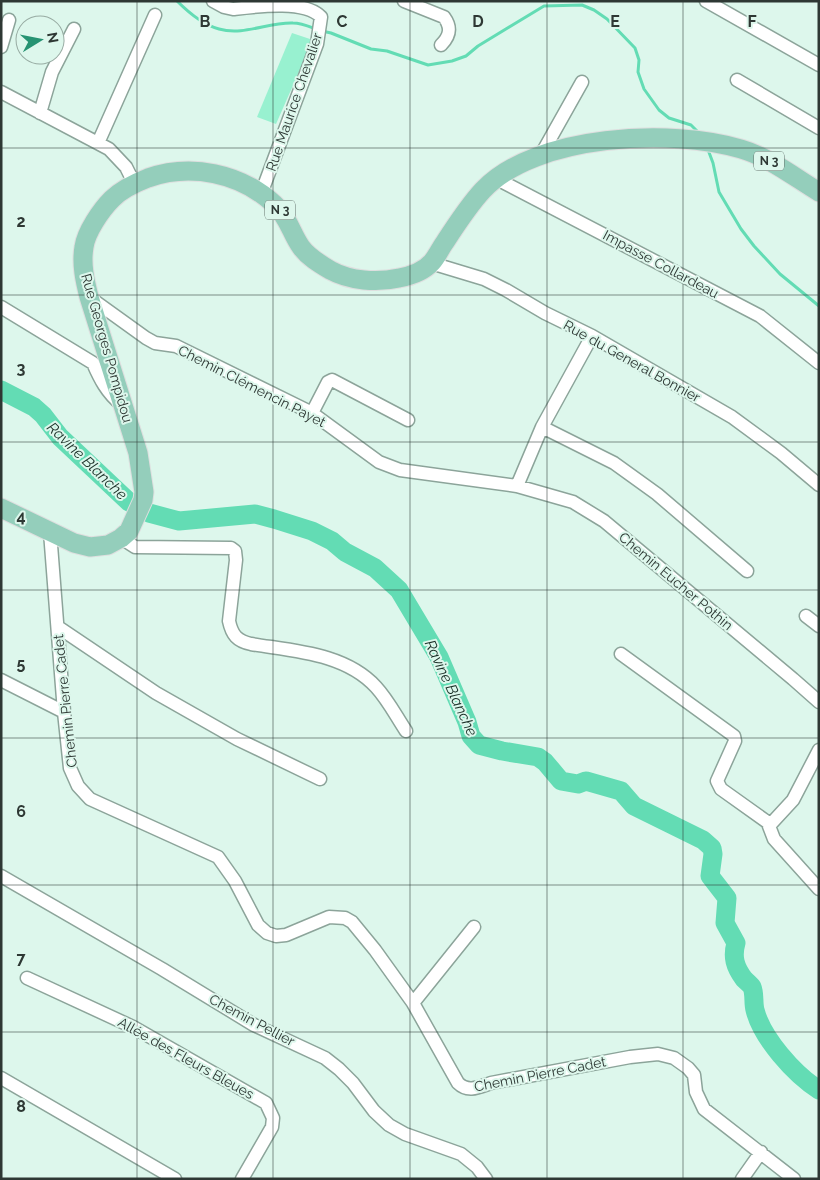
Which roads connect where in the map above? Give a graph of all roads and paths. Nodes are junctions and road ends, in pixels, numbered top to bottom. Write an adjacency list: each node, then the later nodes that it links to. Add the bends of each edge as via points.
1 (213, 1): 4 (street, Rue Maurice Chevalier, via 224,7)
2 (404, 1): 9 (street, via 444,17 450,32)
3 (706, 1): 11 (street)
4 (243, 5): 5 (street, Rue Maurice Chevalier, via 295,3)
5 (319, 6): 22 (street, Rue Maurice Chevalier, via 321,18 316,44)
6 (155, 15): 17 (street)
7 (9, 20): 10 (street)
8 (74, 30): 15 (street, via 52,72)
9 (441, 45)
10 (1, 47)
11 (819, 65)
12 (737, 80): 16 (street)
13 (582, 82): 18 (street)
14 (1, 92): 15 (street)
15 (40, 113): 17 (street)
16 (819, 128)
17 (98, 143): 20 (street, via 109,148 126,167)
18 (541, 155): 19 (main road, Rue Georges Pompidou / N 3); 21 (main road, Rue Georges Pompidou / N 3, via 620,139 714,142 766,159)
19 (496, 178): 23 (main road, Rue Georges Pompidou / N 3, via 482,191); 27 (street, Impasse Collardeau, via 760,316)
20 (134, 183): 22 (main road, Rue Georges Pompidou / N 3, via 160,174 190,170 215,173); 24 (main road, Rue Georges Pompidou / N 3, via 100,211 84,245 84,272)
21 (819, 192)
22 (261, 194): 23 (main road, Rue Georges Pompidou / N 3, via 284,214 301,247 332,271 353,278 398,279)
23 (431, 263): 26 (street, Rue du General Bonnier, via 484,279)
24 (89, 298): 28 (main road, Rue Georges Pompidou / N 3); 29 (street, Chemin Clémencin Payet, via 146,338 176,346)
25 (1, 307): 28 (street, via 93,363 110,395)
26 (592, 336): 31 (street); 32 (street, Rue du General Bonnier, via 732,417)
27 (819, 363)
28 (121, 404): 36 (main road, Rue Georges Pompidou / N 3, via 138,453 144,492)
29 (312, 413): 30 (street, via 332,380); 33 (street, Chemin Clémencin Payet, via 380,462 400,470)
30 (408, 420)
31 (542, 427): 33 (street); 37 (street, via 614,463)
32 (819, 485)
33 (517, 486): 43 (street, Chemin Eucher Pothin, via 573,502 604,521)
34 (1, 508): 35 (main road)
35 (50, 532): 36 (main road, via 90,547 108,545); 40 (street, Chemin Pierre Cadet)
36 (125, 535): 45 (street, via 135,547 231,548 235,551 236,560 229,621 235,637 243,642 322,656 343,664 375,686)
37 (747, 571)
38 (806, 616): 39 (street)
39 (819, 626)
40 (58, 627): 44 (street, Chemin Pierre Cadet); 47 (street, Chemin Pierre Cadet, via 156,693 237,739)
41 (621, 654): 48 (street, via 734,736 735,742 718,785)
42 (1, 680): 44 (street)
43 (819, 702)
44 (64, 712): 53 (street, Chemin Pierre Cadet, via 70,768 78,786 90,798 218,857 235,881 258,926 266,933 286,934 328,917 352,922)
45 (406, 731)
46 (819, 750): 48 (street, via 793,800)
47 (320, 779)
48 (770, 824): 50 (street, via 769,830 774,839)
49 (1, 876): 58 (street, Chemin Pellier, via 254,1024 324,1058 353,1083 374,1111 389,1124 405,1134 461,1154)
50 (819, 889)
51 (474, 927): 53 (street)
52 (27, 978): 57 (street, Allée des Fleurs Bleues, via 133,1026 266,1103 273,1118 272,1127)
53 (413, 1003): 55 (street, Chemin Pierre Cadet, via 463,1088 630,1056 665,1055 682,1063 694,1075 696,1092 704,1109)
54 (1, 1078): 56 (street)
55 (761, 1152): 59 (street); 60 (street, Chemin Pierre Cadet)
56 (175, 1179)
57 (242, 1179)
58 (486, 1179)
59 (742, 1179)
60 (794, 1179)

